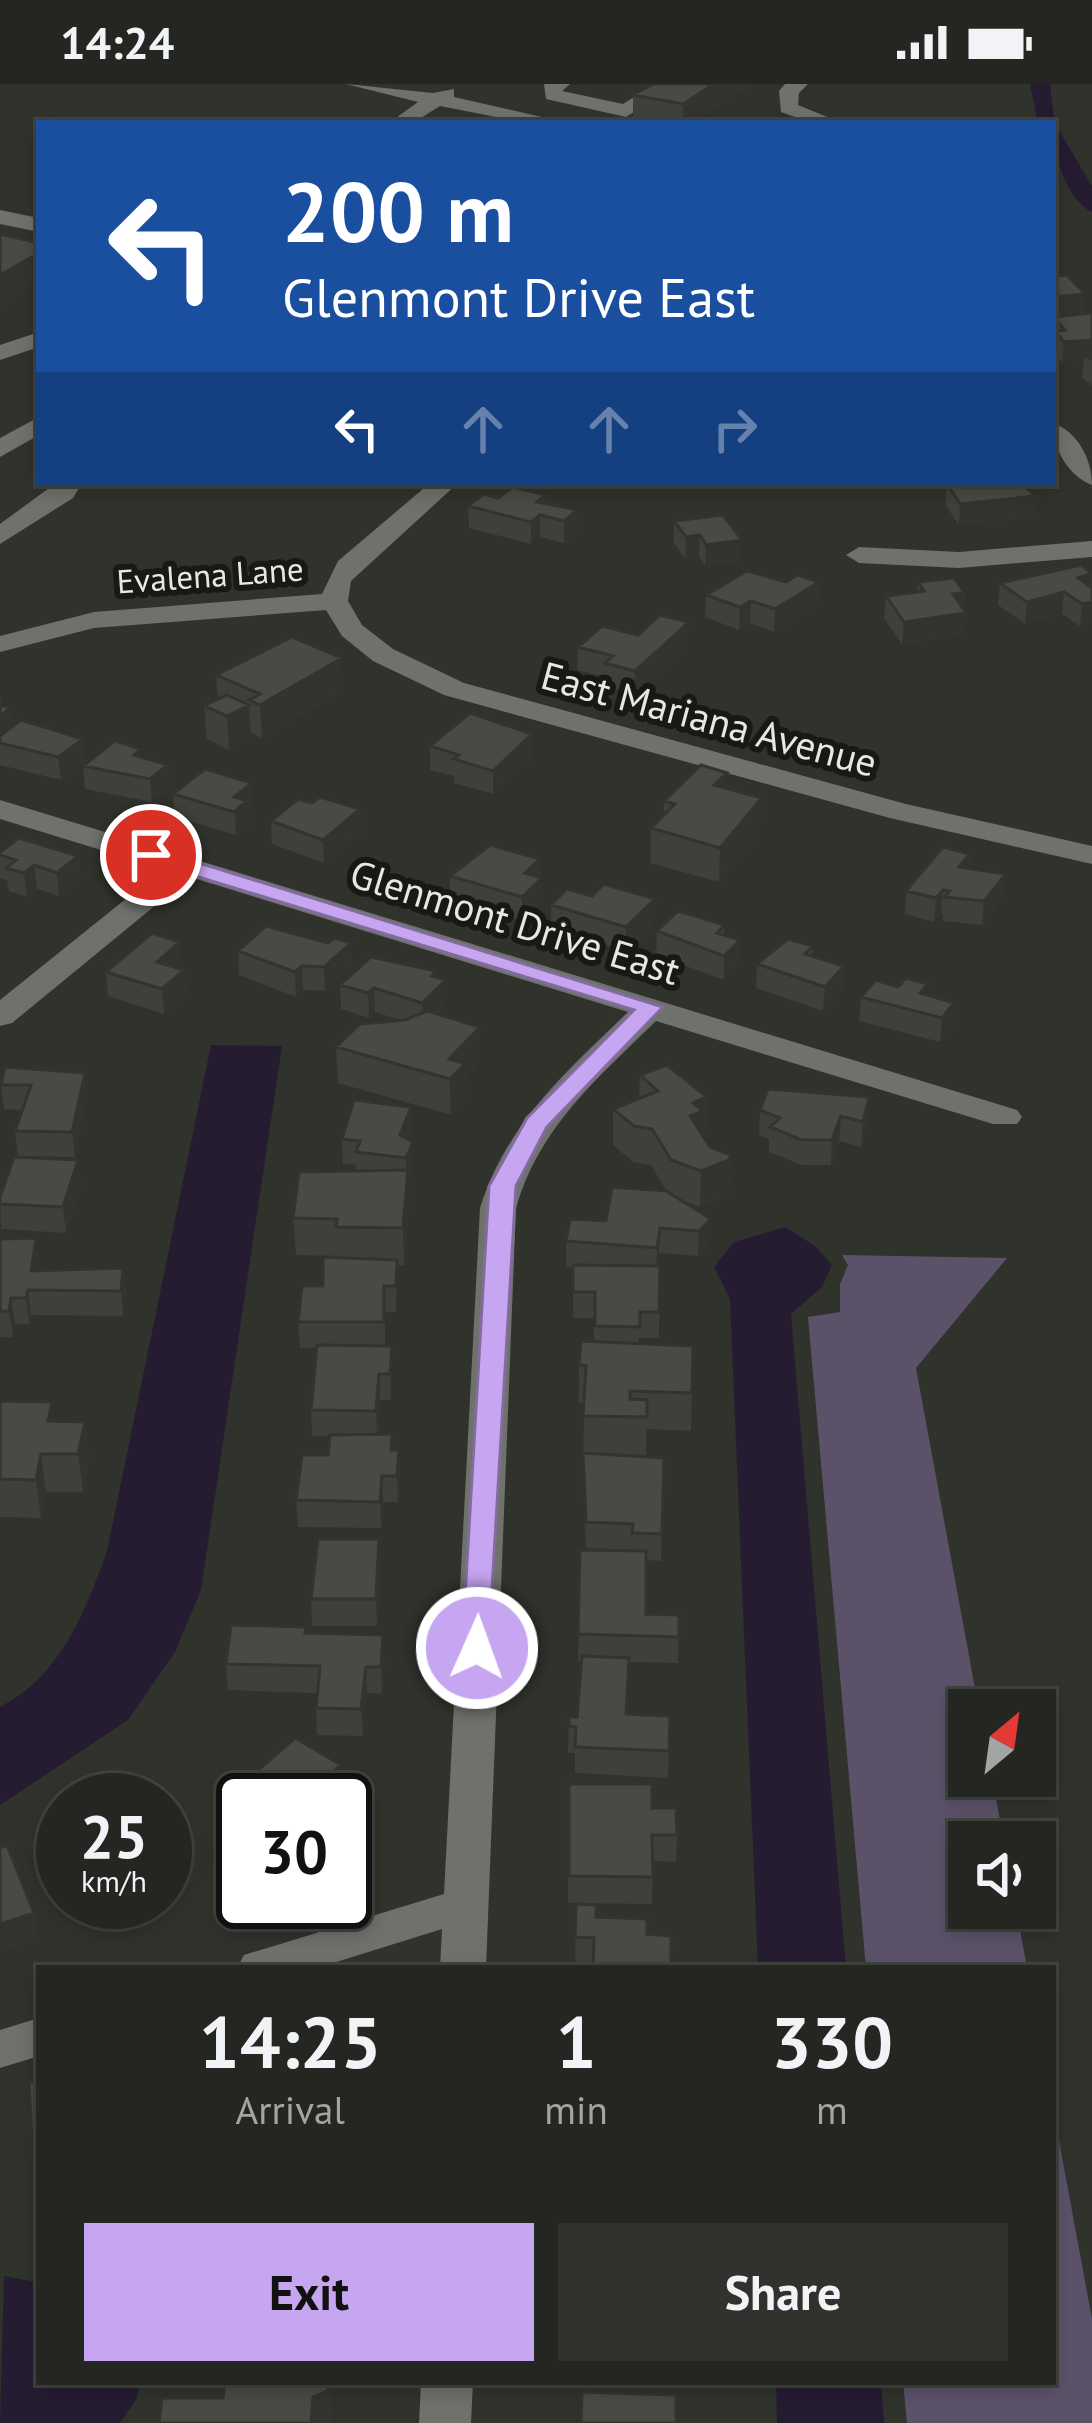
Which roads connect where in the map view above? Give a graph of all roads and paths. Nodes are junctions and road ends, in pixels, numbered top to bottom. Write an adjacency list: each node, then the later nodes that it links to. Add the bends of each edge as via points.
1 (356, 84): 6 (street)
2 (459, 84): 6 (street)
3 (560, 84): 4 (street, via 553,95 626,111)
4 (669, 84)
5 (798, 84): 9 (street, via 788,108)
6 (438, 100): 7 (street); 8 (street)
7 (404, 120)
8 (542, 120)
9 (823, 120)
10 (0, 217): 11 (street)
11 (36, 224)
12 (36, 340): 13 (street)
13 (0, 352)
14 (0, 412): 15 (street)
15 (36, 421)
16 (36, 424): 18 (street)
17 (1056, 434): 20 (street)
18 (2, 448): 19 (street)
19 (36, 456)
20 (1092, 477)
21 (68, 486): 23 (street)
22 (442, 486): 26 (street, Evalena Lane, via 347,567)
23 (0, 536)
24 (1092, 549): 25 (street, via 958,560)
25 (860, 555)
26 (334, 602): 27 (street, Evalena Lane, via 112,618); 29 (street, East Mariana Avenue, via 382,655 454,688 924,818)
27 (0, 644)
28 (0, 809): 30 (street, Glenmont Drive East)
29 (1092, 856)
30 (185, 866): 31 (street, Glenmont Drive East); 32 (street)
31 (651, 1007): 33 (street, Glenmont Drive East); 34 (street, via 536,1124 503,1186)
32 (0, 1016)
33 (1005, 1118)
34 (466, 1904): 35 (street); 36 (street)
35 (270, 1965)
36 (464, 1965)
37 (36, 2038): 38 (street)
38 (0, 2049)
39 (447, 2385): 40 (street)
40 (445, 2423)

